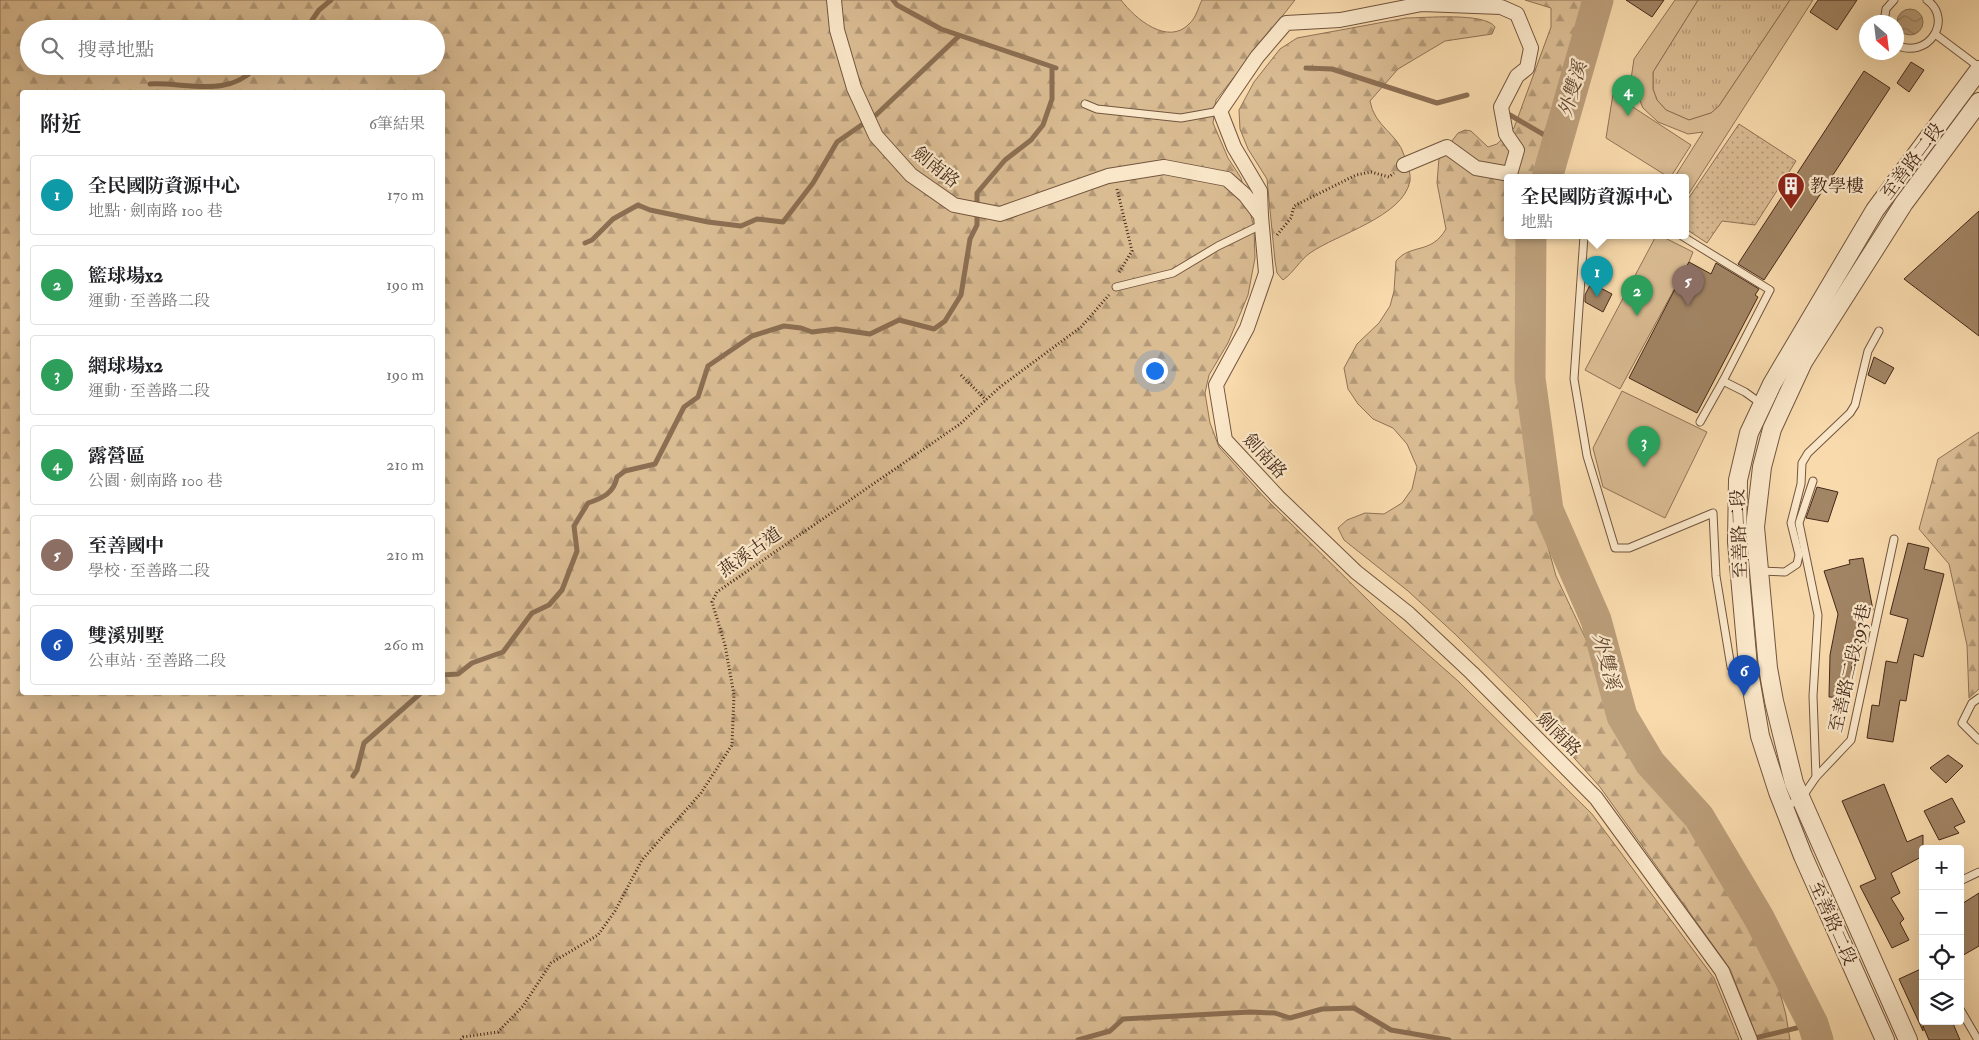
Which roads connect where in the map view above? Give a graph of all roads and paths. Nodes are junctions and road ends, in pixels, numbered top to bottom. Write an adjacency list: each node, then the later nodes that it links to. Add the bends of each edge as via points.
1 (834, 0): 15 (street, 劍南路, via 837,30 854,88 876,136 911,175 954,205 1000,214 1108,176 1164,168 1227,179 1245,195)
2 (1894, 0): 4 (lane)
3 (1927, 0): 5 (lane, via 1938,17)
4 (1885, 15)
5 (1935, 34): 6 (lane, via 1921,47); 7 (lane)
6 (1904, 47)
7 (1979, 69): 23 (street, 至善路二段, via 1876,210 1772,384)
8 (1979, 102): 27 (street, 至善路二段, via 1904,203 1869,258 1804,362 1772,429 1762,467 1755,526)
9 (1085, 104): 10 (lane, via 1097,109 1181,118)
10 (1220, 110): 13 (street, via 1257,57 1286,23 1340,20 1422,4 1501,7 1517,14 1531,48 1527,68 1517,76 1502,107 1506,134 1517,150); 15 (street, via 1234,147 1260,191)
11 (1404, 165): 12 (street, via 1447,147 1476,168); 15 (path, via 1389,177 1371,172 1356,175 1294,206 1291,218 1275,237)
12 (1504, 174)
13 (1511, 174)
14 (1116, 186): 18 (path, 燕溪古道, via 1132,251 1119,270)
15 (1261, 220): 18 (lane, via 1173,273); 37 (street, 劍南路, via 1266,274 1247,328 1216,385 1225,440 1278,497 1356,572 1409,614 1472,673 1596,798 1722,971)
16 (1584, 239): 28 (lane, via 1574,379 1588,456 1615,548 1629,548 1713,513 1716,576 1731,667)
17 (1687, 239): 21 (lane, via 1770,290)
18 (1116, 287): 22 (path, 燕溪古道, via 1081,326)
19 (1879, 331): 27 (lane, via 1868,351 1855,405 1808,452 1802,463 1801,484 1791,523 1799,555 1796,564 1785,572)
20 (961, 375): 22 (path)
21 (1723, 381): 23 (lane); 24 (lane)
22 (986, 400): 38 (path, 燕溪古道, via 960,424 717,592 712,602 725,645 734,694 732,745 701,793 642,860 598,936 551,963 523,1006 498,1032)
23 (1763, 406): 28 (street, 至善路二段, via 1748,433 1738,480 1736,542)
24 (1700, 422)
25 (1813, 480): 31 (lane, via 1799,523 1818,615 1813,696)
26 (1894, 539): 31 (lane, 至善路二段393巷, via 1851,740)
27 (1759, 570): 32 (street, 至善路二段, via 1765,648 1774,701)
28 (1748, 666): 33 (street, 至善路二段, via 1760,736)
29 (1979, 698): 30 (lane, via 1962,722)
30 (1979, 740)
31 (1816, 778): 32 (lane, 至善路二段393巷)
32 (1801, 799): 33 (lane, 至善路二段393巷); 40 (street, 至善路二段)
33 (1784, 807): 39 (street, 至善路二段)
34 (1979, 872): 35 (lane)
35 (1964, 879)
36 (1964, 1016): 41 (lane)
37 (1748, 1034)
38 (461, 1040)
39 (1885, 1040)
40 (1908, 1040)
41 (1978, 1040)

